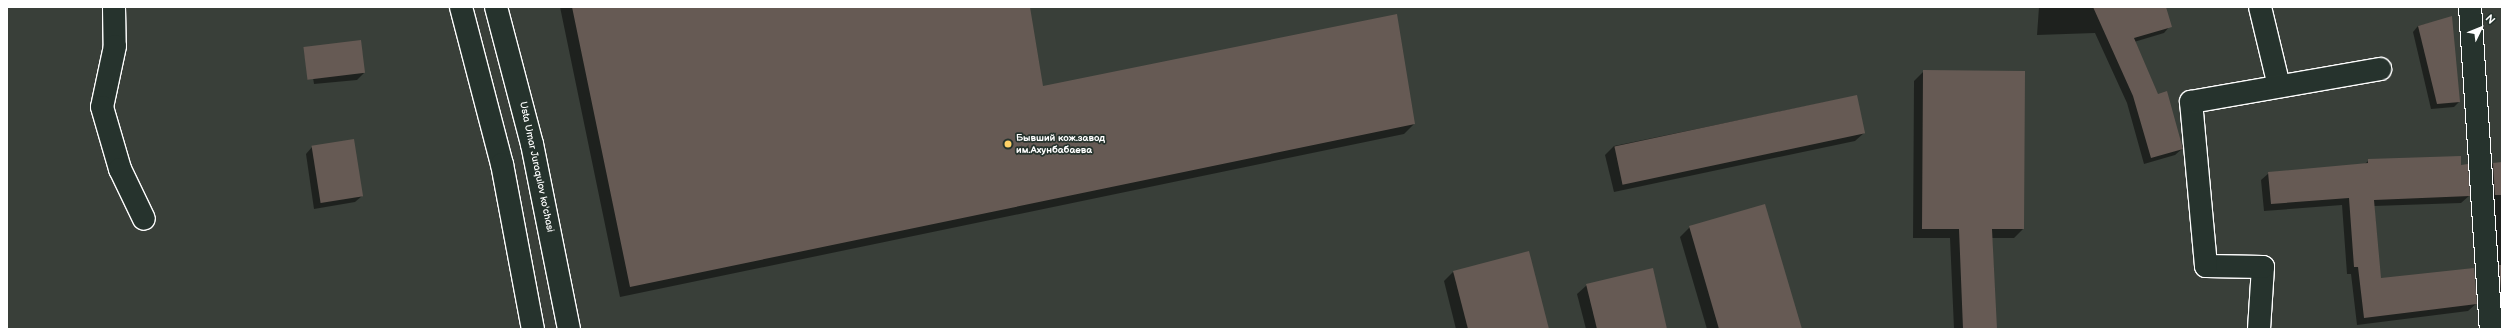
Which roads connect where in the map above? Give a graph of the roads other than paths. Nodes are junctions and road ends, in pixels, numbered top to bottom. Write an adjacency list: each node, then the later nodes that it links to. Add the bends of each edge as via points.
1 (114, 7): 8 (street, via 115,46 102,107 120,169)
2 (461, 7): 9 (street, via 502,164)
3 (496, 7): 10 (street, Usta Umar Juraqulov ko'chasi, via 532,144)
4 (2260, 7): 7 (street)
5 (2470, 7): 12 (street)
6 (2380, 69): 7 (street)
7 (2279, 86): 11 (street, via 2190,102 2206,266 2263,267)
8 (144, 220)
9 (533, 329)
10 (569, 329)
11 (2259, 329)
12 (2491, 329)

